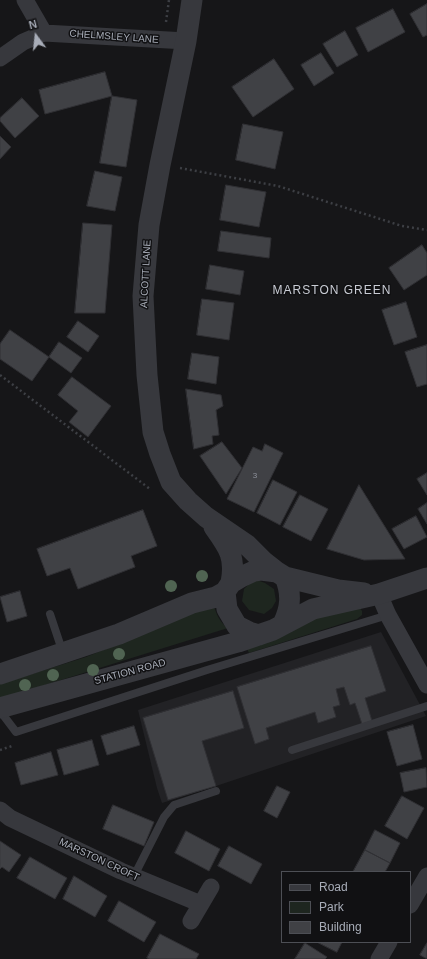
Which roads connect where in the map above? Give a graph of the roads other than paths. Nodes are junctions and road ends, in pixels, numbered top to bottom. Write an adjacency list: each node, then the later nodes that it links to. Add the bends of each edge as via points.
1 (25, 0): 3 (street)
2 (192, 0): 4 (street, ALCOTT LANE)
3 (44, 32): 4 (street, CHELMSLEY LANE); 5 (street)
4 (186, 41): 6 (street, ALCOTT LANE, via 149,225 143,296 153,432 171,482)
5 (0, 58)
6 (206, 517): 7 (street); 9 (street, via 228,546 233,561 233,575)
7 (281, 574): 9 (street, STATION ROAD, via 254,571 241,577); 10 (street, STATION ROAD, via 338,590); 13 (street, via 288,586 290,605)
8 (427, 578): 10 (street, STATION ROAD)
9 (228, 588): 14 (street, via 226,609 237,626); 15 (street, STATION ROAD, via 216,596 192,602 119,634)
10 (379, 594): 12 (street); 13 (street, STATION ROAD, via 313,609)
11 (50, 614): 15 (lane)
12 (388, 615): 17 (street); 19 (lane, via 16,732)
13 (283, 624): 14 (street, STATION ROAD)
14 (259, 635): 19 (street, STATION ROAD)
15 (63, 653): 16 (street, STATION ROAD)
16 (0, 674)
17 (427, 685)
18 (427, 706): 20 (lane)
19 (0, 709)
20 (292, 750)
21 (216, 791): 23 (lane, via 174,805 164,817)
22 (0, 810): 23 (street, MARSTON CROFT, via 10,818)
23 (134, 876): 27 (street, MARSTON CROFT)
24 (427, 876): 26 (street)
25 (211, 887): 27 (street)
26 (411, 903)
27 (201, 904): 28 (street)
28 (191, 920)
29 (388, 943): 30 (street)
30 (379, 959)

